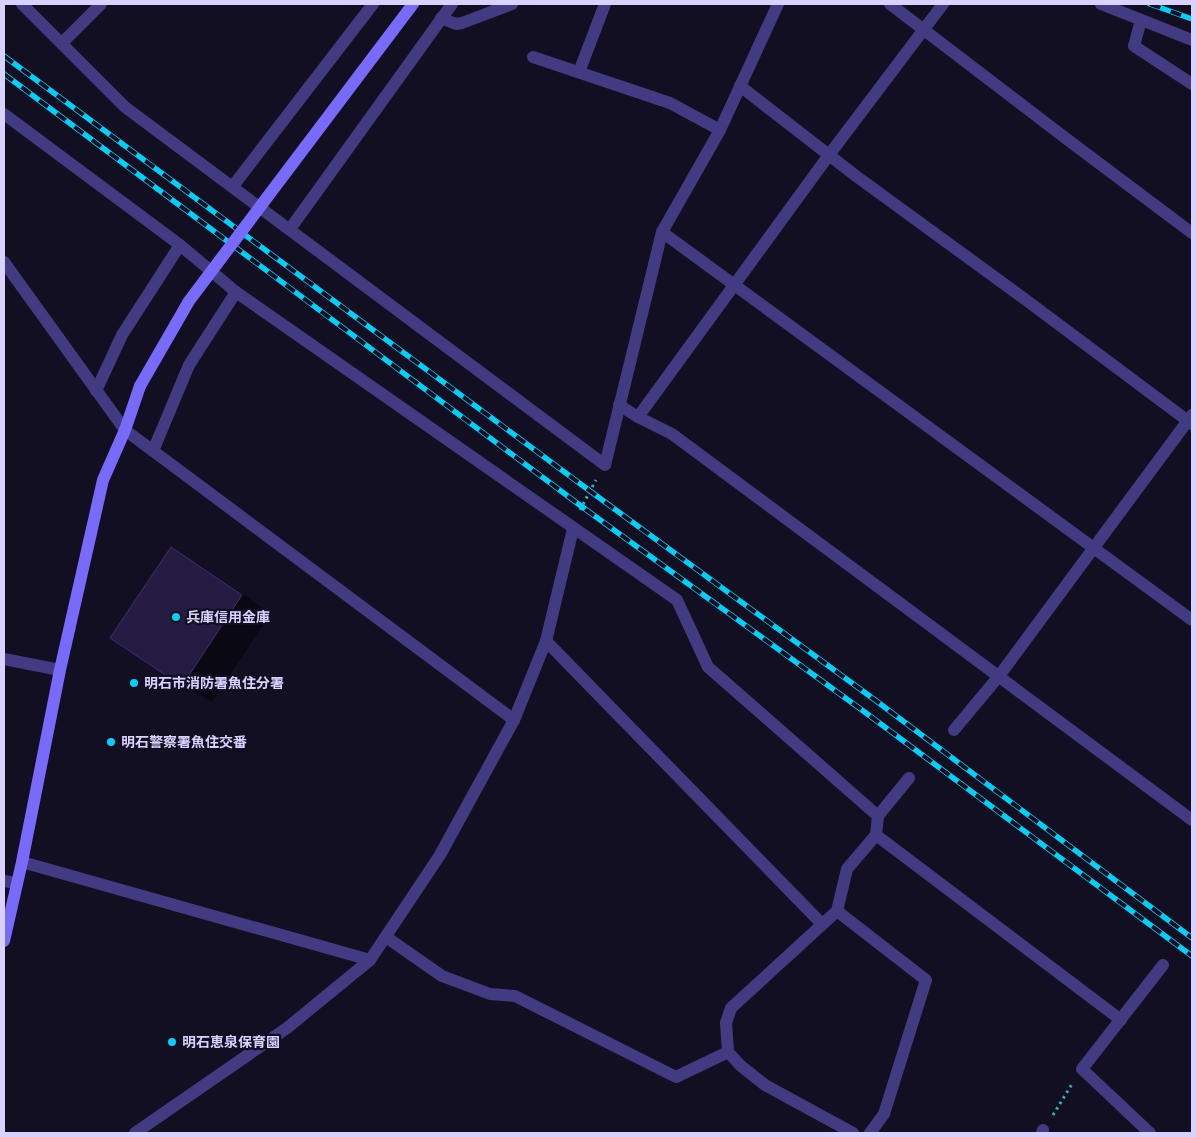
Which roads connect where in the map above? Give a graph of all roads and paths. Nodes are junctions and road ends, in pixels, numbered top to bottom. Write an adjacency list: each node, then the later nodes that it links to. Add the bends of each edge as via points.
1 (22, 4): 16 (street)
2 (101, 4): 16 (street)
3 (373, 4): 24 (street)
4 (413, 4): 36 (street, bridge, via 189,301 140,386)
5 (452, 4): 12 (street)
6 (512, 4): 12 (street, via 462,23)
7 (605, 4): 18 (street)
8 (778, 4): 20 (street)
9 (890, 4): 14 (street)
10 (944, 4): 14 (street)
11 (1101, 4): 13 (street)
12 (442, 18): 25 (street)
13 (1142, 20): 15 (street); 19 (street, via 1134,46)
14 (924, 29): 23 (street); 27 (street)
15 (1192, 40)
16 (62, 44): 24 (street, via 126,107)
17 (533, 56): 18 (street)
18 (579, 72): 22 (street, via 670,104)
19 (1192, 84)
20 (740, 86): 22 (street); 23 (street)
21 (4, 114): 28 (street)
22 (720, 130): 26 (street)
23 (830, 155): 30 (street); 35 (street)
24 (233, 186): 25 (street)
25 (290, 229): 38 (street)
26 (662, 232): 30 (street); 33 (street)
27 (1192, 233)
28 (180, 245): 31 (street); 32 (street, via 122,335)
29 (4, 262): 32 (street)
30 (736, 285): 34 (street); 40 (street)
31 (236, 292): 37 (street, via 188,366); 39 (street)
32 (96, 391): 36 (street)
33 (619, 404): 34 (street); 38 (street)
34 (638, 417): 45 (street, via 672,434)
35 (1191, 420): 40 (street)
36 (125, 430): 37 (street); 44 (street, via 103,480)
37 (153, 450): 46 (street)
38 (605, 465): 39 (path, via 581,506)
39 (573, 529): 42 (street); 49 (street, via 677,600 708,666)
40 (1094, 547): 41 (street); 45 (street)
41 (1192, 620)
42 (546, 641): 46 (street); 55 (street)
43 (4, 659): 44 (street)
44 (60, 670): 52 (street)
45 (999, 676): 47 (street); 50 (street)
46 (514, 720): 56 (street, via 440,855)
47 (954, 730)
48 (909, 778): 49 (street)
49 (878, 816): 51 (street)
50 (1192, 820)
51 (876, 836): 54 (street, via 847,869); 60 (street)
52 (22, 862): 53 (street); 58 (street)
53 (10, 882): 57 (street)
54 (837, 911): 55 (street); 66 (street, via 926,980 884,1114)
55 (822, 924): 61 (street, via 731,1008 726,1023)
56 (386, 937): 58 (street); 61 (street, via 442,976 490,994 515,996 676,1077)
57 (4, 942)
58 (370, 960): 64 (street, via 287,1028)
59 (1163, 965): 60 (street)
60 (1121, 1020): 62 (street)
61 (728, 1052): 65 (street, via 764,1085)
62 (1082, 1069): 63 (path); 67 (street)
63 (1042, 1132)
64 (135, 1133)
65 (853, 1133)
66 (870, 1133)
67 (1150, 1133)

